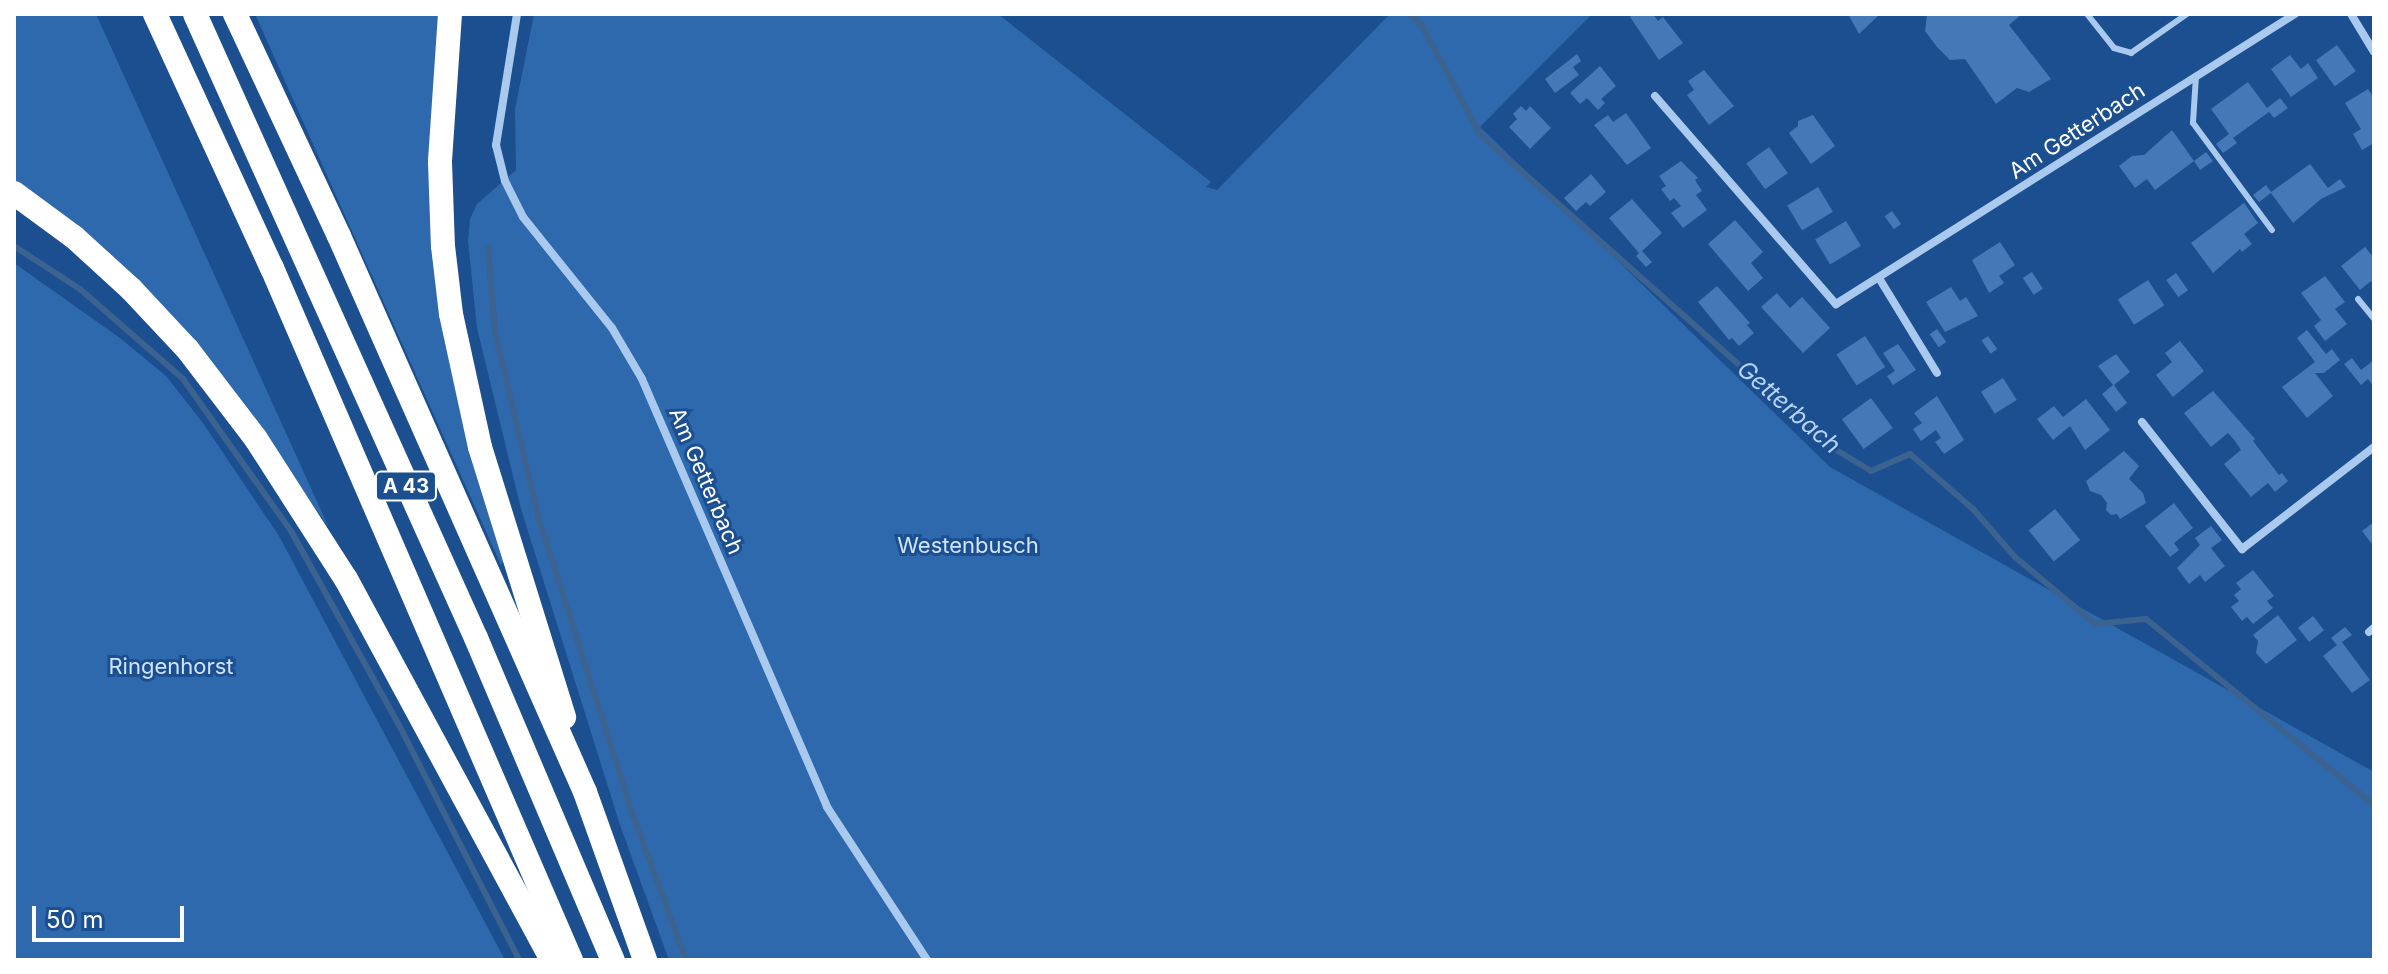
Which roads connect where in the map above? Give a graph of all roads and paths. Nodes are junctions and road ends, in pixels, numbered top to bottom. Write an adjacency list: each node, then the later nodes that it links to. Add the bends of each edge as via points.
1 (155, 14): 23 (highway, A 43, via 279,283)
2 (195, 14): 24 (highway, A 43, via 476,638)
3 (235, 14): 21 (highway)
4 (450, 14): 21 (highway, via 440,118 440,204 459,359 491,486)
5 (517, 14): 26 (street, Am Getterbach, via 496,145 505,181 523,217 612,328 635,366 827,807)
6 (2087, 14): 7 (lane, via 2124,53 2141,49)
7 (2187, 14)
8 (2295, 14): 11 (street, Am Getterbach)
9 (2351, 14): 10 (street)
10 (2374, 52)
11 (2196, 76): 14 (lane, via 2193,123); 15 (street, Am Getterbach)
12 (1655, 96): 15 (street, Am Getterbach, via 1836,304)
13 (14, 193): 22 (highway, via 74,237 131,289 188,350 256,439 346,579)
14 (2272, 230)
15 (1879, 278): 18 (street)
16 (2358, 299): 17 (lane)
17 (2374, 319)
18 (1937, 373)
19 (2142, 422): 20 (street, via 2242,549)
20 (2374, 447)
21 (585, 792): 25 (highway)
22 (552, 960)
23 (571, 960)
24 (613, 960)
25 (645, 960)
26 (927, 960)

